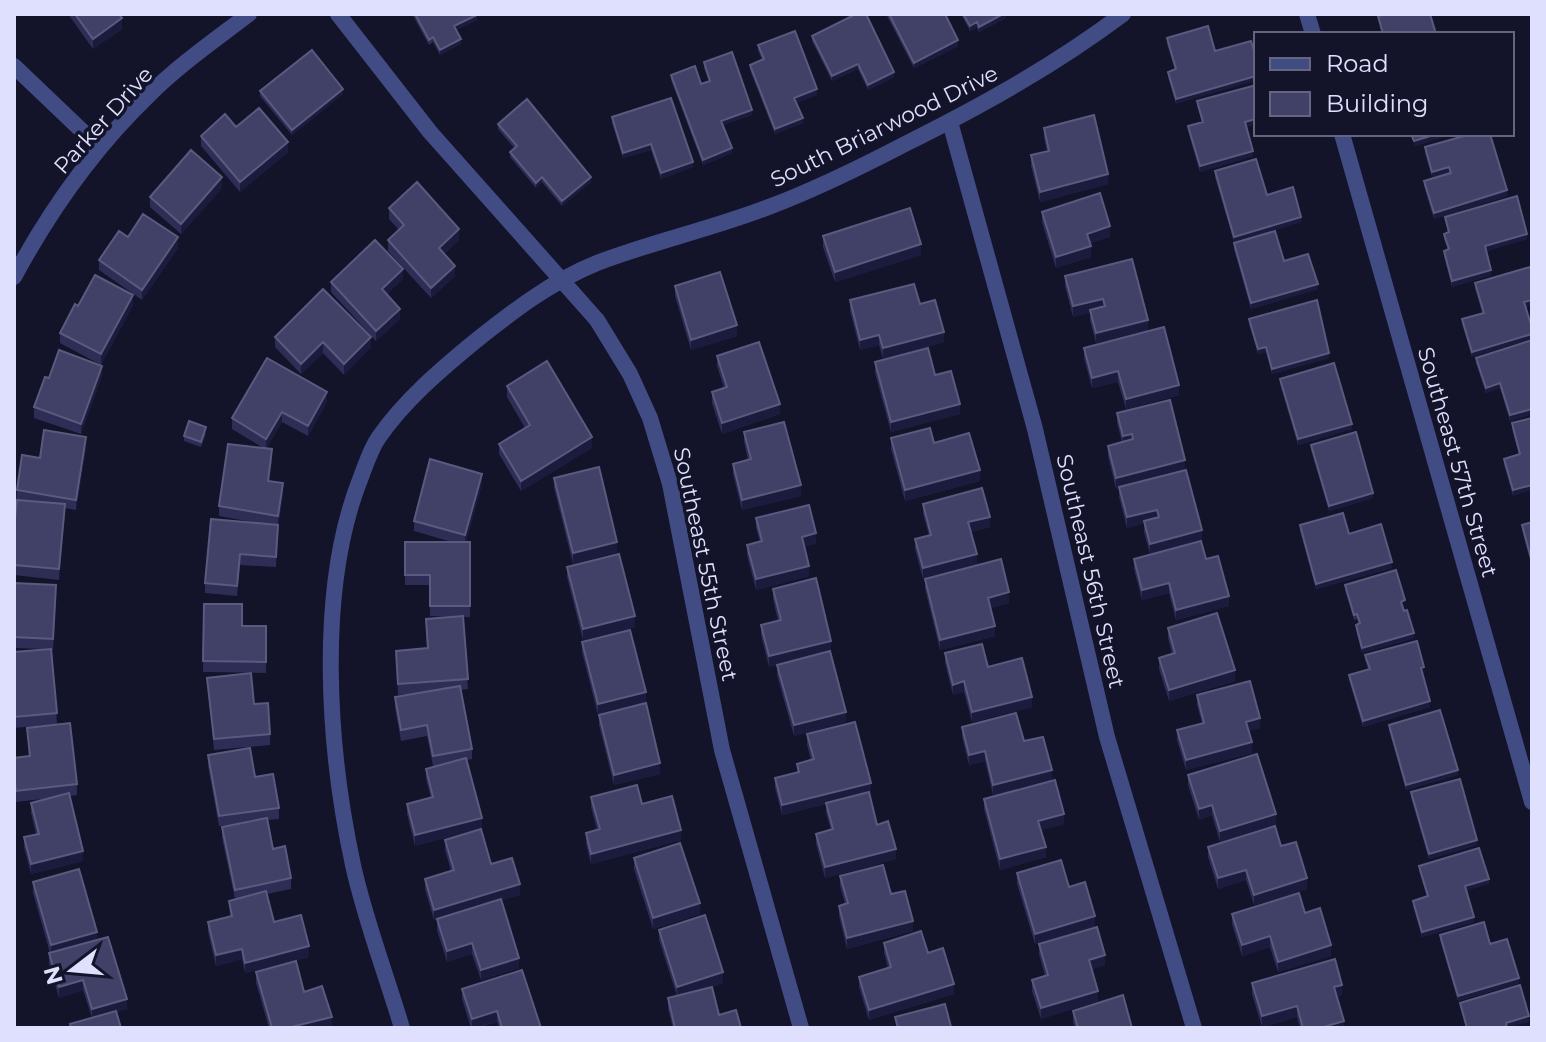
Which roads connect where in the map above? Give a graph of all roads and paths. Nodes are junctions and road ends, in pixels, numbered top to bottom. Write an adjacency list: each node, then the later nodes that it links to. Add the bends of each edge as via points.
1 (249, 14): 7 (street, Parker Drive, via 149,95)
2 (338, 14): 9 (street, Southeast 55th Street, via 430,132)
3 (1123, 14): 5 (street, South Briarwood Drive, via 1077,49)
4 (14, 66): 7 (street)
5 (950, 122): 9 (street, South Briarwood Drive, via 766,208); 13 (street, Southeast 56th Street, via 1035,429 1107,737)
6 (1343, 136): 10 (street, Southeast 57th Street)
7 (100, 148): 8 (street, Parker Drive)
8 (14, 277)
9 (559, 280): 11 (street, South Briarwood Drive, via 524,302 407,403 376,440 343,531 331,668 338,771 354,869); 12 (street, Southeast 55th Street, via 597,320 650,418 670,484 722,750)
10 (1532, 802)
11 (402, 1028)
12 (801, 1028)
13 (1194, 1028)

